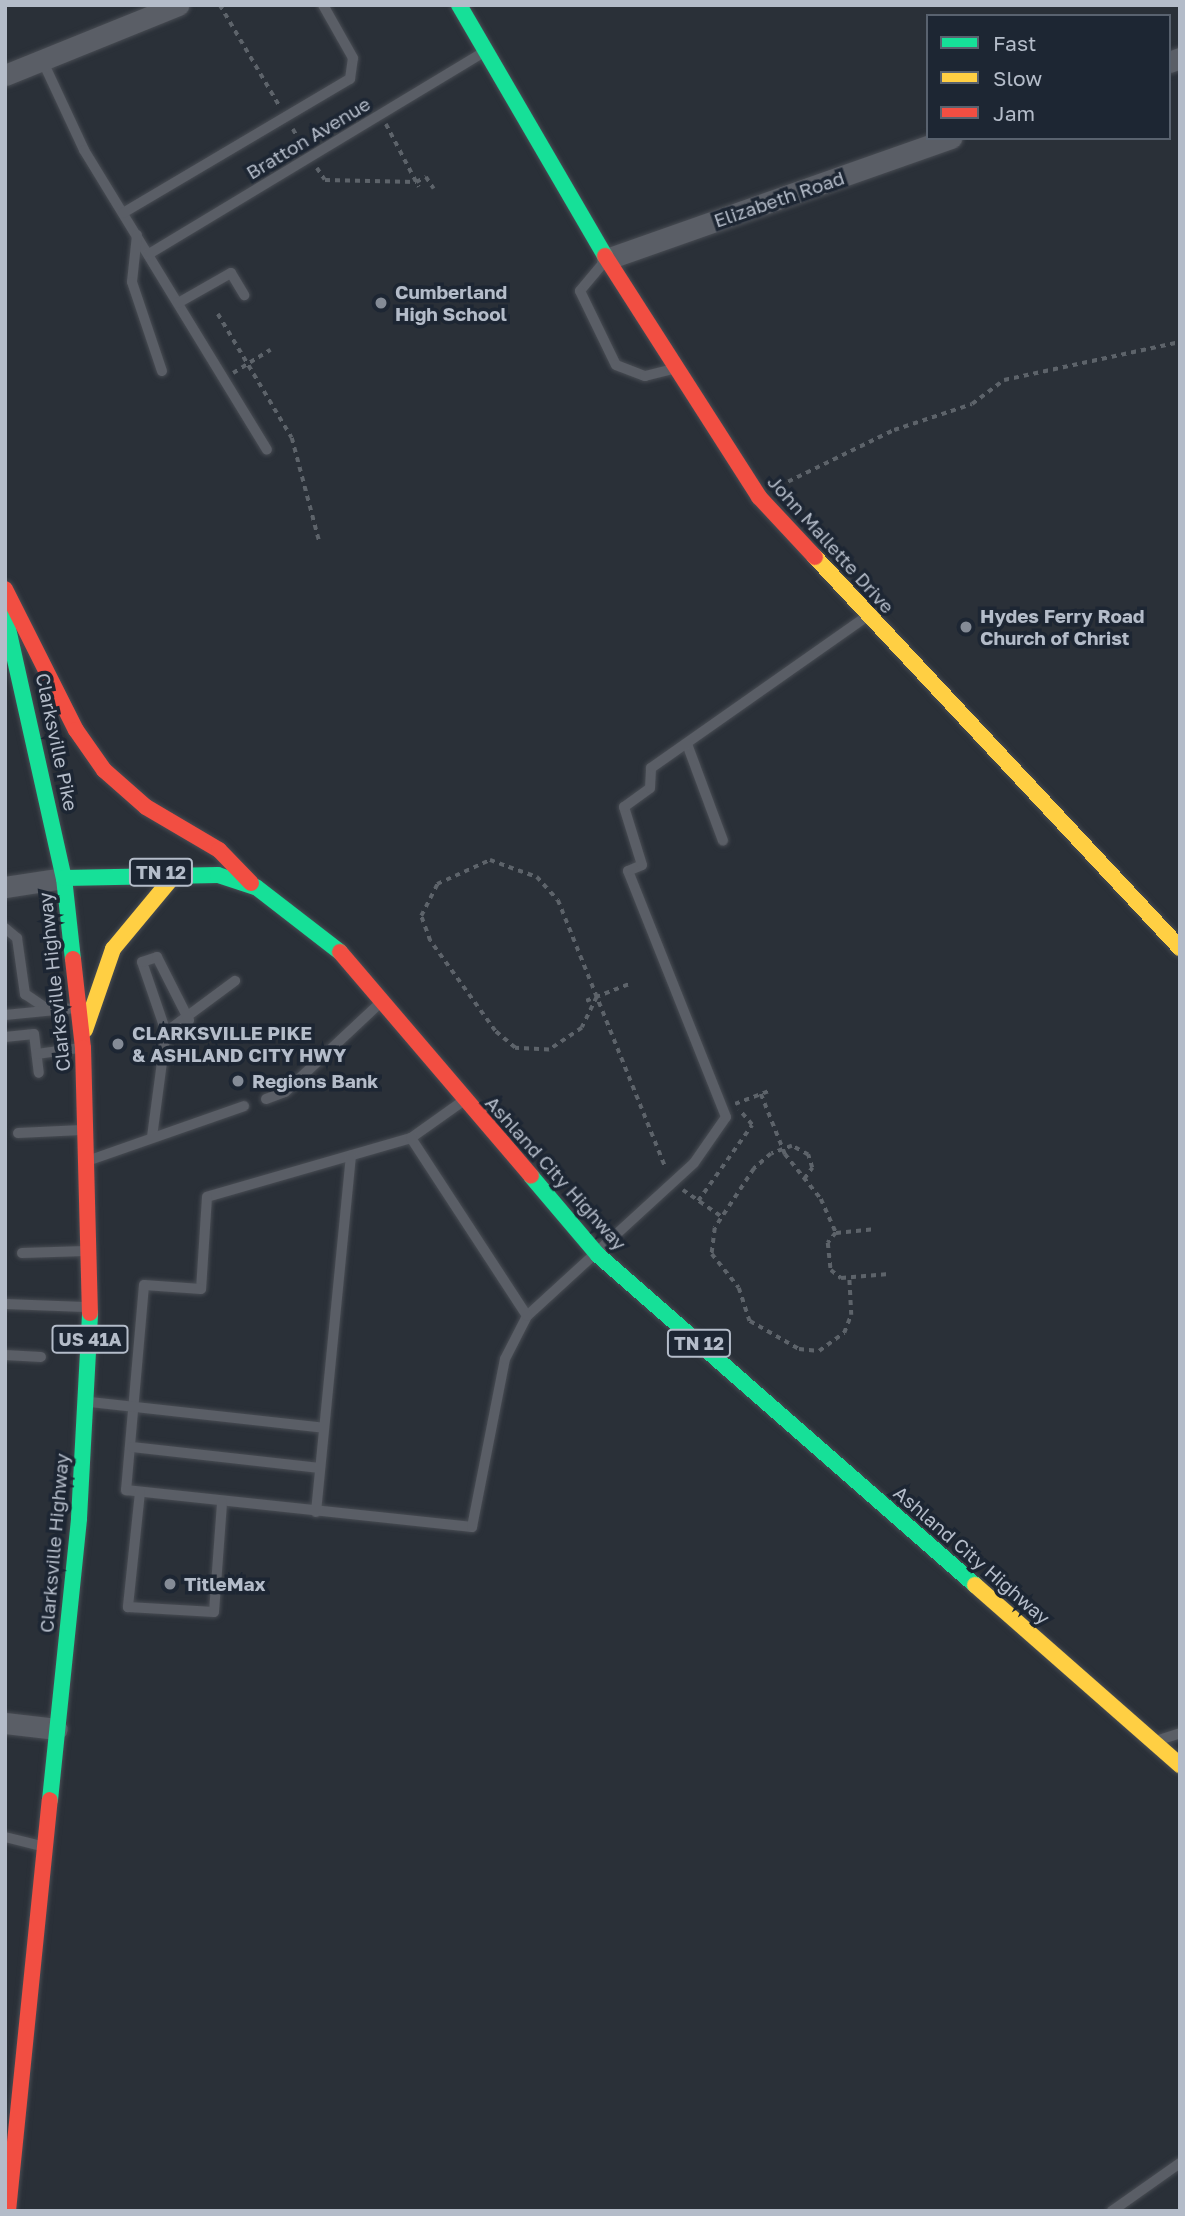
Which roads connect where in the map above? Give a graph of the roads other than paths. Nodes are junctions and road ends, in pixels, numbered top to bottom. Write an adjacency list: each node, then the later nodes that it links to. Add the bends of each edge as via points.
1 (178, 5): 5 (street)
2 (323, 5): 8 (lane, via 349,50 353,73 286,118)
3 (459, 5): 4 (main road, John Mallette Drive)
4 (485, 51): 10 (lane, Bratton Avenue); 11 (main road, John Mallette Drive)
5 (43, 62): 6 (street); 8 (lane)
6 (5, 75)
7 (945, 140): 11 (street, Elizabeth Road)
8 (123, 213): 9 (lane)
9 (137, 235): 10 (lane); 15 (lane, via 132,282)
10 (149, 254): 13 (lane)
11 (607, 259): 14 (main road, John Mallette Drive); 14 (lane, via 580,290 616,365 645,376)
12 (244, 295): 13 (lane, via 231,273)
13 (178, 303): 16 (lane)
14 (675, 369): 19 (main road, John Mallette Drive, via 759,497)
15 (162, 371)
16 (267, 450)
17 (5, 589): 25 (main road, via 76,730 104,770 146,807 219,850)
18 (5, 615): 23 (main road, Clarksville Pike / US 41A)
19 (866, 617): 20 (lane); 27 (main road, John Mallette Drive)
20 (687, 744): 21 (lane); 50 (lane, via 651,768 650,788 624,807 642,865 628,871 728,1107 694,1163)
21 (723, 841)
22 (177, 872): 23 (main road, Ashland City Highway / TN 12); 25 (main road, Ashland City Highway / TN 12); 36 (main road, via 113,949)
23 (64, 878): 24 (street); 30 (main road, Clarksville Highway / US 41A)
24 (5, 887)
25 (256, 887): 29 (main road, Ashland City Highway / TN 12, via 326,936)
26 (5, 928): 31 (lane, via 17,938 25,994)
27 (1180, 948)
28 (235, 981): 33 (lane)
29 (381, 1001): 39 (lane, via 285,1092); 40 (main road, Ashland City Highway / TN 12)
30 (79, 1007): 31 (lane); 36 (main road, Clarksville Highway / US 41A)
31 (51, 1010): 32 (lane)
32 (5, 1015)
33 (189, 1020): 34 (lane); 34 (lane, via 157,957 148,958 142,962)
34 (166, 1032): 44 (lane)
35 (5, 1037): 37 (lane, via 34,1034)
36 (82, 1043): 37 (lane); 42 (main road, Clarksville Highway / US 41A)
37 (37, 1054): 38 (lane)
38 (39, 1073)
39 (266, 1099)
40 (463, 1101): 45 (lane); 50 (main road, Ashland City Highway / TN 12)
41 (244, 1106): 44 (lane)
42 (88, 1130): 43 (lane); 47 (main road, Clarksville Highway / US 41A)
43 (18, 1133)
44 (152, 1137): 47 (lane)
45 (411, 1138): 46 (lane); 53 (lane)
46 (351, 1157): 57 (lane, via 208,1197 201,1289 144,1285); 58 (lane)
47 (90, 1160): 48 (main road, Clarksville Highway / US 41A)
48 (92, 1250): 49 (lane); 52 (main road, Clarksville Highway / US 41A)
49 (22, 1253)
50 (598, 1255): 53 (lane); 67 (main road, Ashland City Highway / TN 12)
51 (5, 1304): 52 (lane)
52 (92, 1307): 56 (main road, Clarksville Highway / US 41A)
53 (527, 1316): 63 (lane, via 505,1359 472,1527)
54 (5, 1355): 55 (lane)
55 (41, 1357)
56 (88, 1402): 57 (lane); 65 (main road, Clarksville Highway / US 41A)
57 (136, 1408): 58 (lane); 59 (lane)
58 (324, 1428): 60 (lane)
59 (132, 1447): 60 (lane); 61 (lane, via 126,1490)
60 (320, 1468): 63 (lane)
61 (140, 1492): 62 (lane); 62 (lane, via 128,1608 214,1612)
62 (222, 1502): 63 (lane)
63 (316, 1512)
64 (5, 1723): 65 (street)
65 (57, 1729): 70 (main road, Clarksville Highway / US 41A)
66 (1180, 1734): 67 (lane)
67 (1153, 1742): 68 (main road, Ashland City Highway / TN 12)
68 (1180, 1765)
69 (5, 1837): 70 (lane)
70 (44, 1847): 71 (main road, Clarksville Highway / US 41A)
71 (13, 2074): 73 (main road, Clarksville Highway / US 41A)
72 (1180, 2163): 74 (lane)
73 (8, 2211)
74 (1112, 2211)

